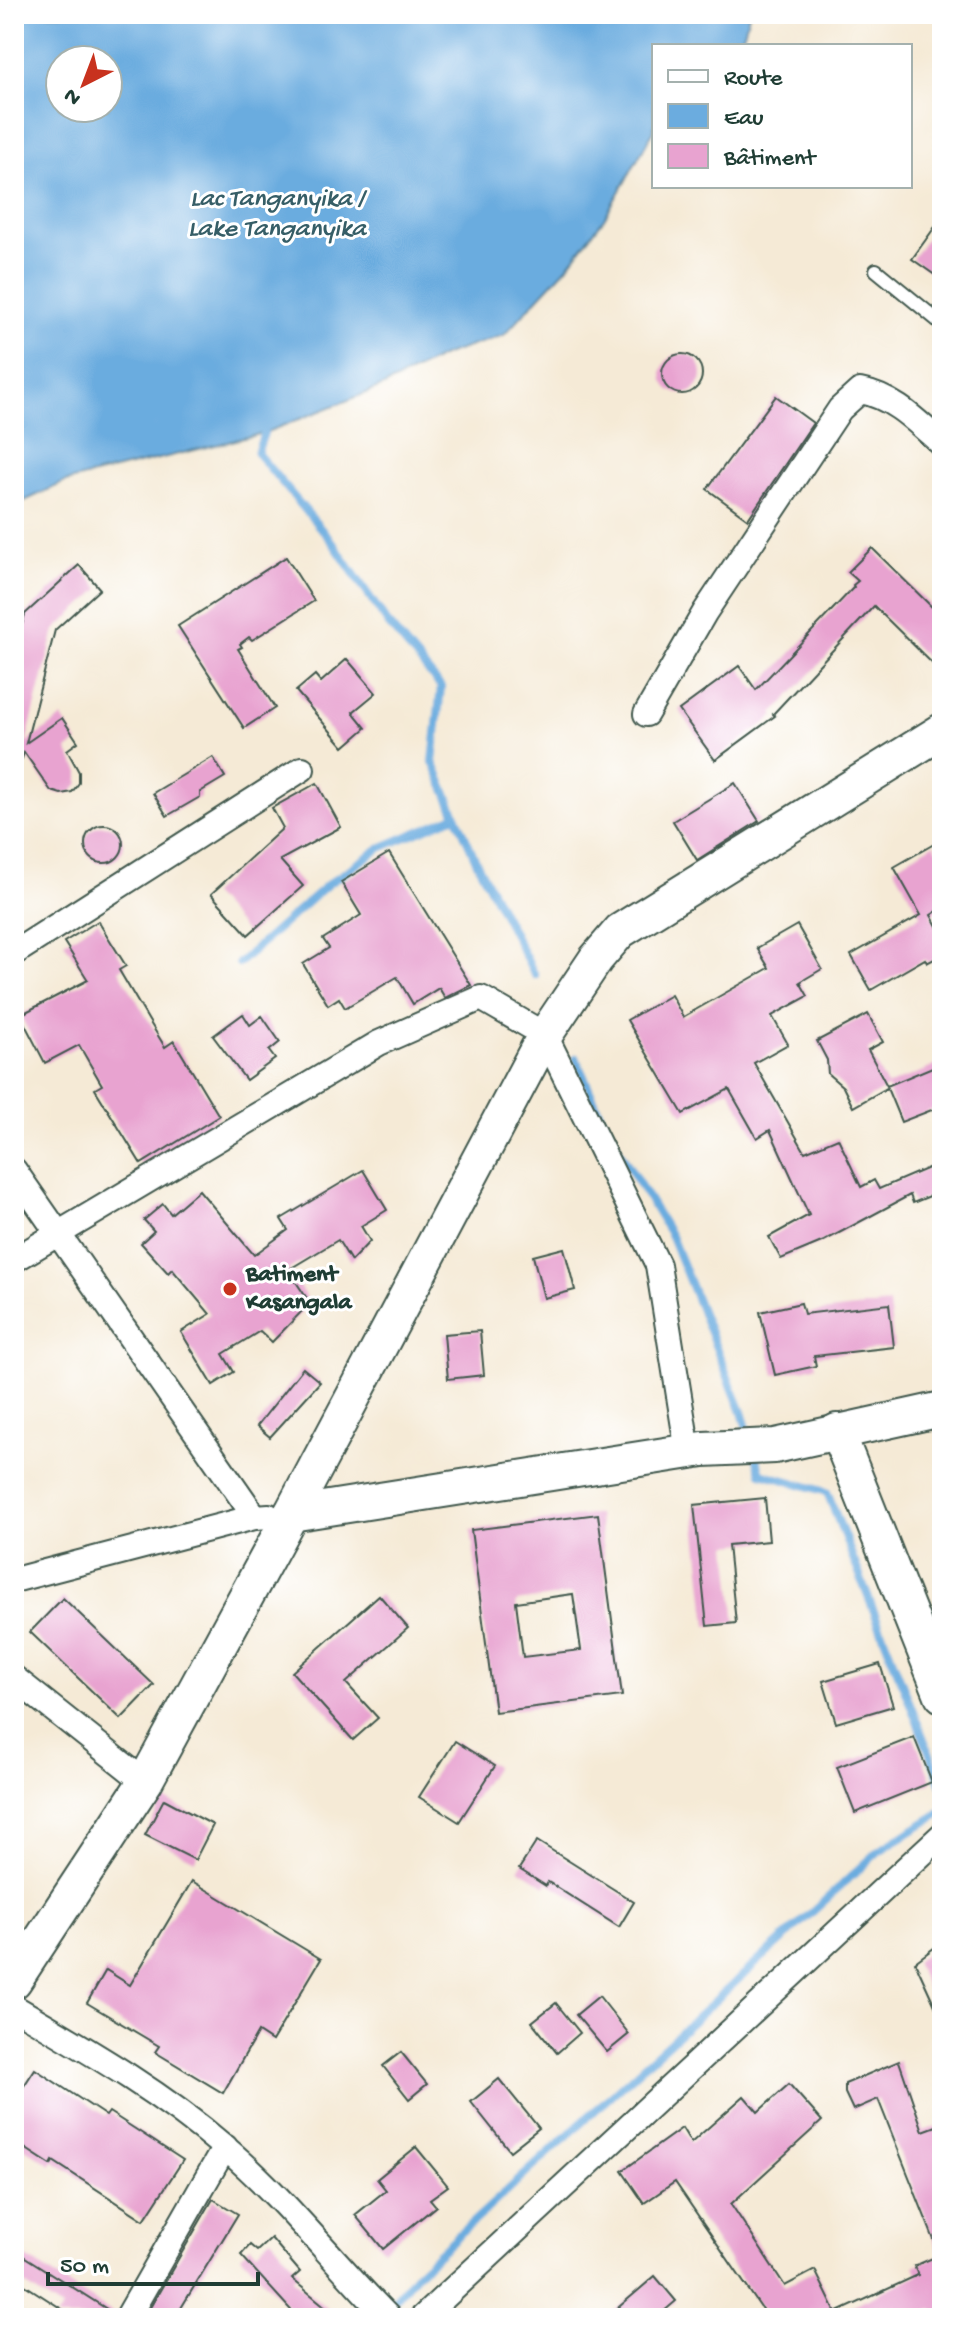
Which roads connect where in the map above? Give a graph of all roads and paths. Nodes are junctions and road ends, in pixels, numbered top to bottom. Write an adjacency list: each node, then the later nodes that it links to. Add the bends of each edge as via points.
1 (876, 270): 2 (lane)
2 (942, 324)
3 (942, 444): 4 (street, via 877,394 860,391 840,409 705,612)
4 (646, 714)
5 (942, 731): 8 (street, via 620,931)
6 (302, 769): 7 (street)
7 (14, 953)
8 (545, 1035): 10 (street, via 481,998 379,1043); 14 (street, via 658,1265); 15 (street)
9 (14, 1170): 10 (street)
10 (59, 1232): 11 (street); 16 (street)
11 (14, 1260)
12 (942, 1409): 13 (street)
13 (837, 1431): 14 (street, via 775,1446); 19 (street)
14 (695, 1450): 15 (street)
15 (291, 1514): 16 (street); 20 (street)
16 (255, 1517): 17 (street)
17 (14, 1580)
18 (14, 1678): 20 (street)
19 (942, 1695)
20 (145, 1782): 22 (street)
21 (942, 1835): 27 (street)
22 (20, 1958)
23 (14, 2007): 24 (street, via 164,2099)
24 (225, 2147): 25 (street); 26 (street)
25 (384, 2313)
26 (127, 2318)
27 (422, 2318)

